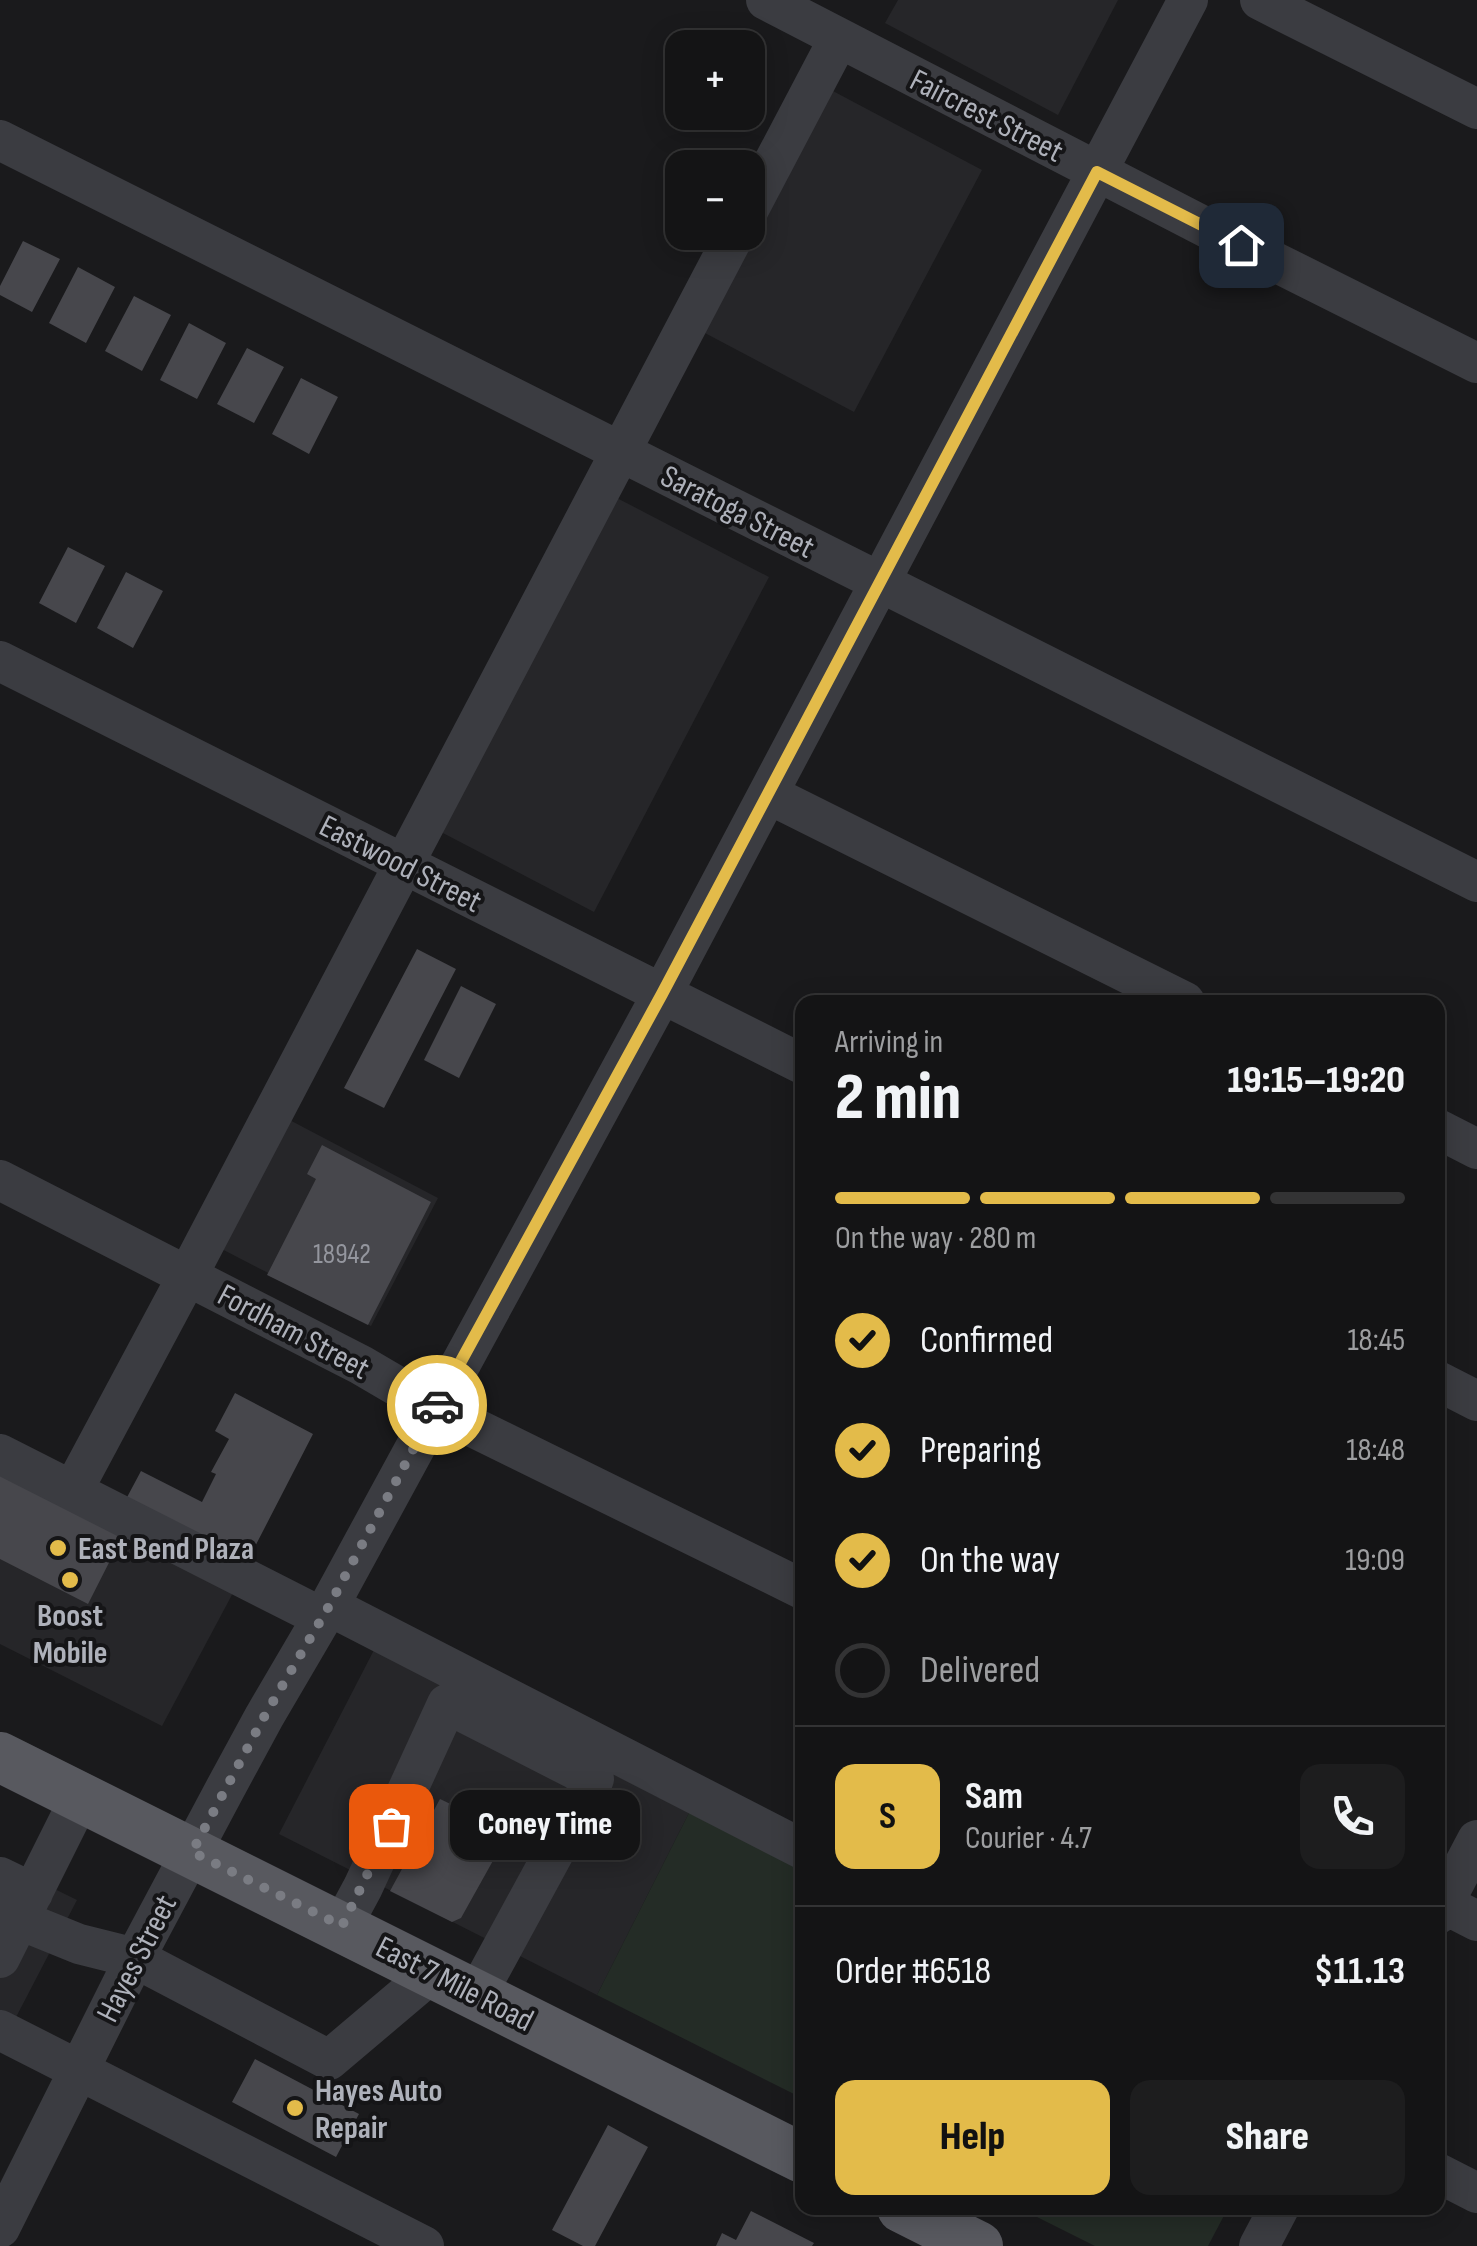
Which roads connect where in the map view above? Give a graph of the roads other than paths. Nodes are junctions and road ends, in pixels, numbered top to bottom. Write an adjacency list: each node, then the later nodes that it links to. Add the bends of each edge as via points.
1 (766, 0): 4 (street, Faircrest Street)
2 (1188, 0): 7 (street, Hayes Street)
3 (1260, 0): 5 (street)
4 (838, 38): 7 (street, Faircrest Street); 8 (street)
5 (1477, 108)
6 (0, 140): 11 (street, Saratoga Street)
7 (1097, 172): 10 (street, Faircrest Street); 12 (street, Hayes Street)
8 (765, 179)
9 (727, 250): 11 (street)
10 (1477, 363)
11 (621, 452): 12 (street, Saratoga Street); 15 (street)
12 (880, 583): 14 (street, Hayes Street); 16 (street, Saratoga Street)
13 (0, 661): 15 (street, Eastwood Street)
14 (768, 794): 17 (street, Hayes Street); 18 (street)
15 (403, 864): 17 (street, Eastwood Street); 23 (street)
16 (1477, 882)
17 (662, 994): 19 (street, Eastwood Street); 26 (street, Hayes Street)
18 (1170, 995)
19 (795, 1060)
20 (1445, 1133): 21 (street)
21 (1477, 1149)
22 (0, 1180): 23 (street, Fordham Street)
23 (188, 1275): 26 (street, Fordham Street); 28 (street)
24 (1445, 1385): 25 (street)
25 (1477, 1401)
26 (436, 1409): 29 (street, Fordham Street); 30 (street, Hayes Street)
27 (0, 1454): 28 (street)
28 (73, 1490): 30 (street)
29 (795, 1586)
30 (326, 1612): 34 (street); 35 (street, Hayes Street)
31 (0, 1757): 32 (main road, East 7 Mile Road)
32 (80, 1798): 35 (main road, East 7 Mile Road); 36 (street)
33 (1477, 1840): 37 (street)
34 (795, 1846)
35 (192, 1852): 38 (main road, East 7 Mile Road); 40 (street, Hayes Street)
36 (13, 1901): 39 (street); 40 (street, via 78,1944)
37 (1449, 1910)
38 (342, 1926): 41 (main road, East 7 Mile Road); 42 (street, via 447,1704 594,1779)
39 (0, 1958)
40 (135, 1958): 41 (street, via 329,2060); 44 (street, Hayes Street)
41 (433, 1972): 42 (main road, East 7 Mile Road)
42 (477, 1994): 45 (main road, East 7 Mile Road)
43 (0, 2030): 44 (street)
44 (79, 2071): 50 (street, Hayes Street); 51 (street)
45 (795, 2154)
46 (1445, 2176): 47 (street)
47 (1477, 2192)
48 (916, 2215): 52 (main road)
49 (1275, 2215): 53 (street)
50 (0, 2228)
51 (424, 2246)
52 (978, 2246)
53 (1258, 2246)

